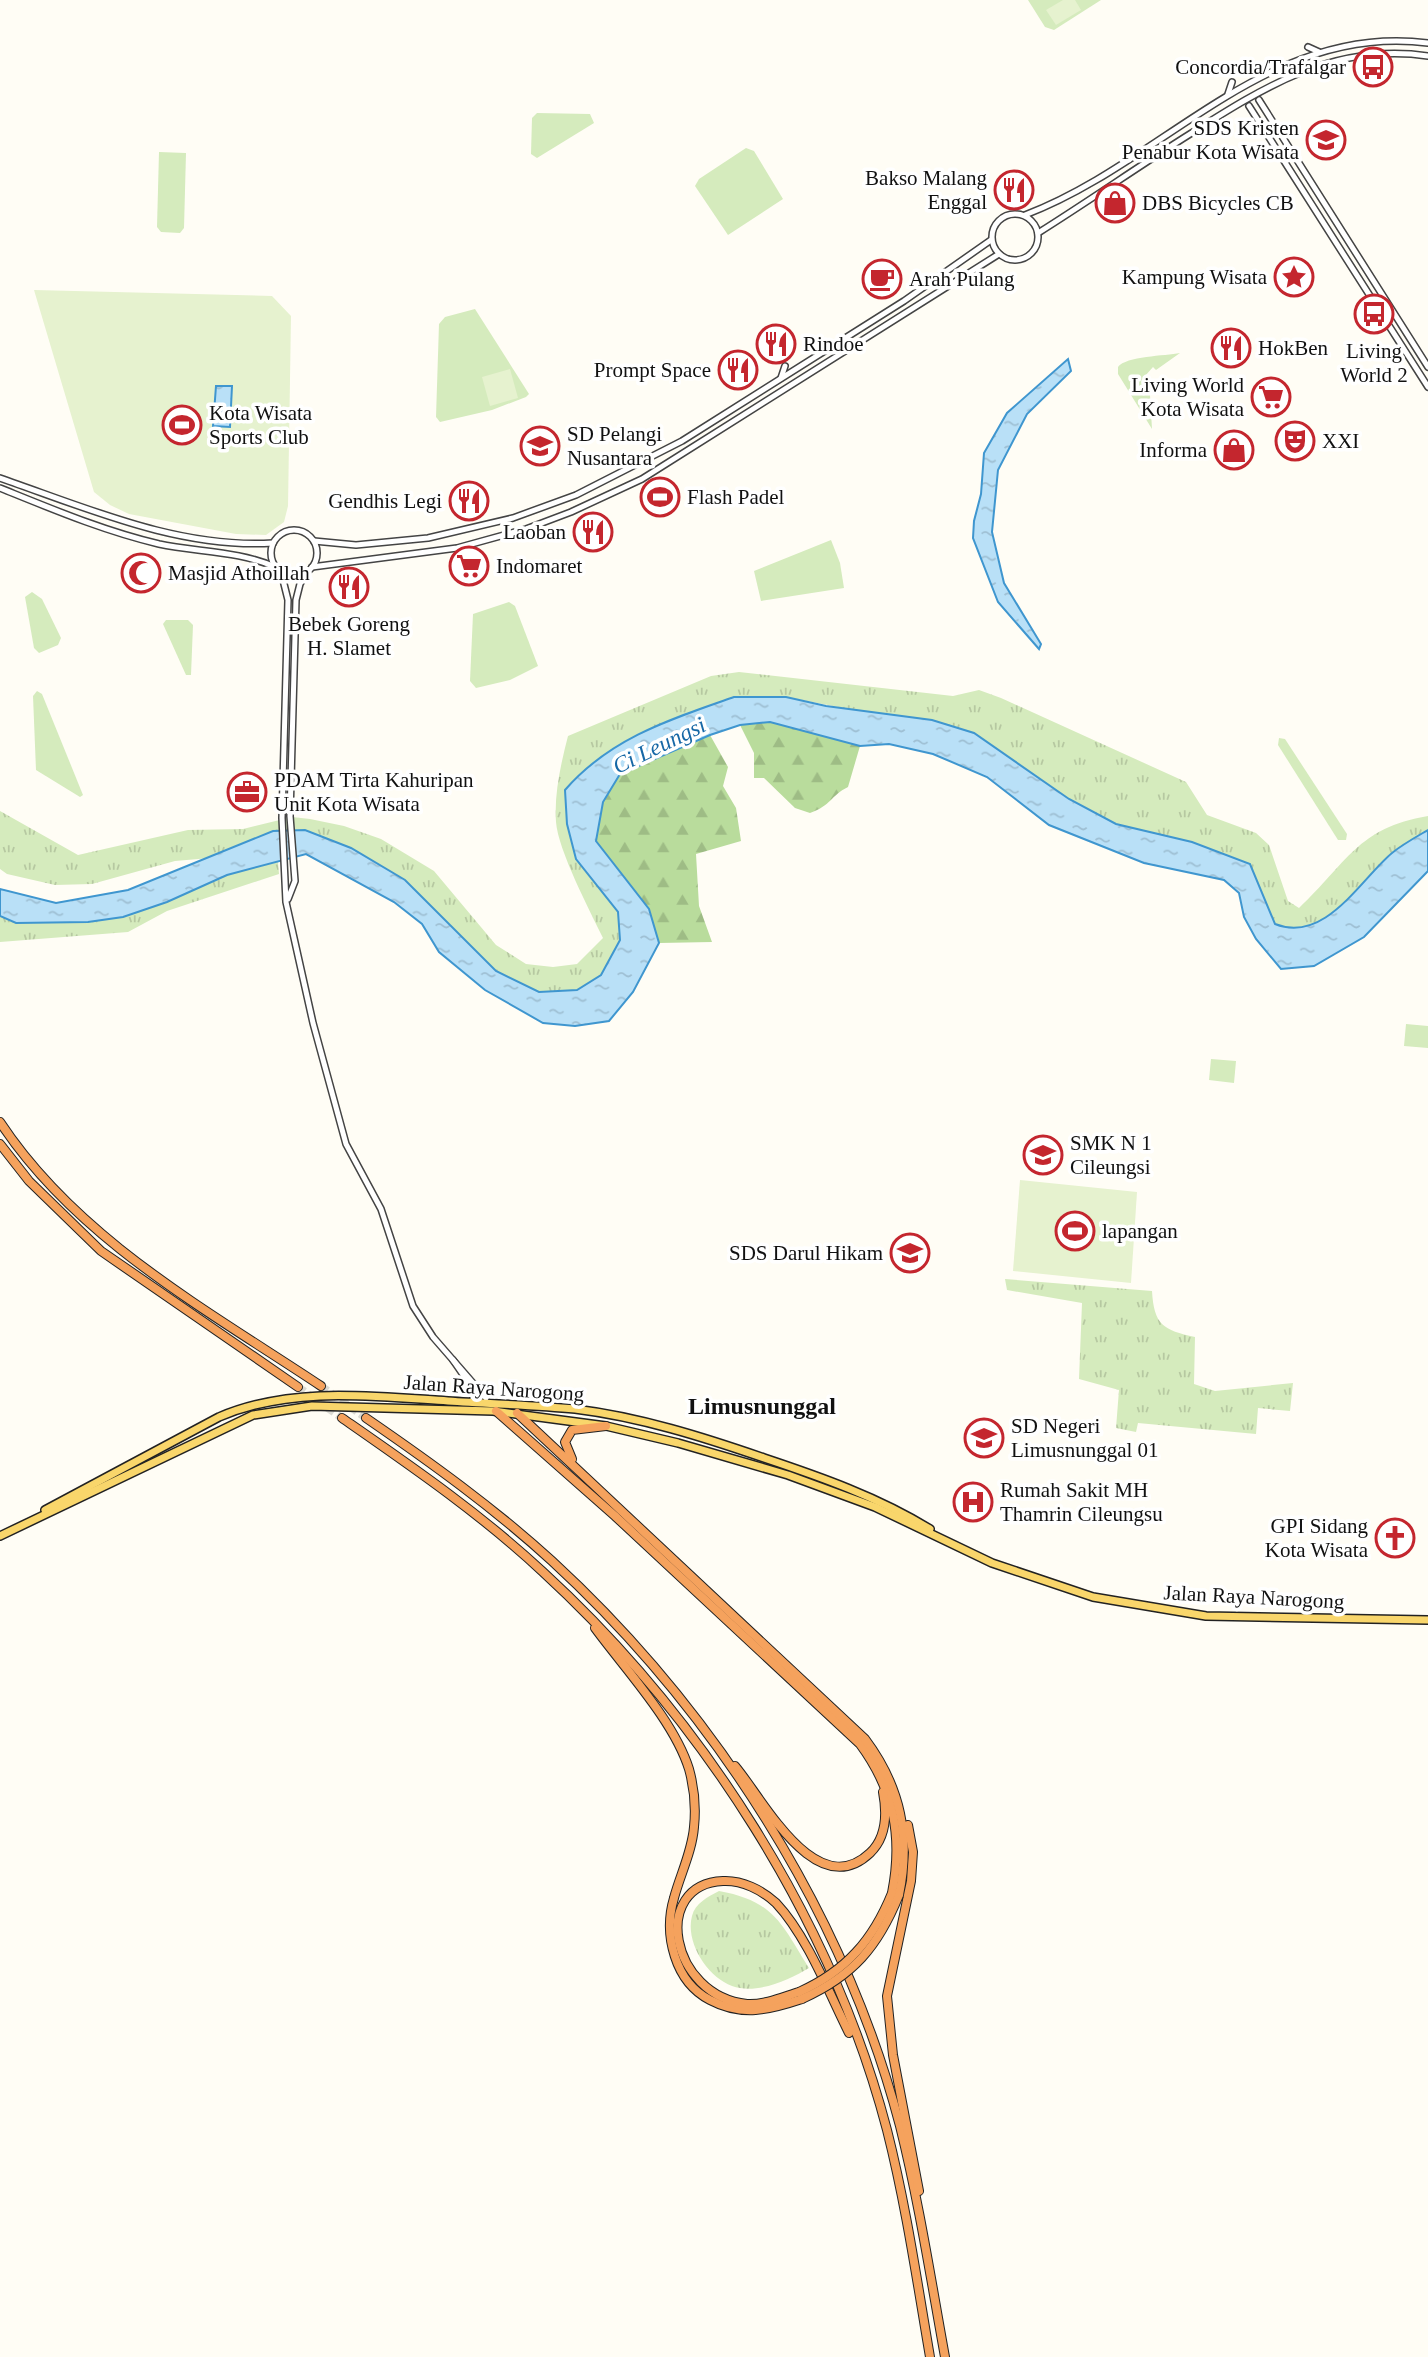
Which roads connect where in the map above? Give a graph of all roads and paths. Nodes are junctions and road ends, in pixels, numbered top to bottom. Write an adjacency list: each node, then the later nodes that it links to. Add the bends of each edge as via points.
1 (1400, 41): 2 (street); 4 (street); 5 (street)
2 (1428, 43)
3 (1308, 47): 4 (street)
4 (1319, 52): 10 (street, via 1267,71)
5 (1400, 54): 6 (street); 7 (street)
6 (1368, 56): 8 (street); 14 (street, via 1322,64 1273,82)
7 (1428, 56)
8 (1360, 65)
9 (1232, 82): 10 (street)
10 (1228, 94): 13 (street, via 1064,198)
11 (1259, 100): 19 (street)
12 (1249, 106): 20 (street)
13 (1025, 215): 14 (street); 15 (street, via 1003,216 995,224)
14 (1038, 233): 16 (street, via 1028,256 1016,260)
15 (991, 240): 16 (street); 18 (street)
16 (999, 254): 25 (street)
17 (880, 306): 18 (street)
18 (891, 309): 23 (street)
19 (1413, 343): 20 (street); 22 (street)
20 (1404, 349): 24 (street)
21 (785, 366): 23 (street)
22 (1428, 367)
23 (781, 378): 27 (street)
24 (1428, 387)
25 (774, 397): 26 (street); 29 (street)
26 (785, 399)
27 (636, 467): 29 (street); 32 (street)
28 (0, 478): 38 (street, via 171,533 224,543)
29 (642, 479): 33 (street)
30 (0, 488): 42 (street, via 158,544 256,559)
31 (566, 492): 32 (street)
32 (576, 495): 36 (street, via 513,518)
33 (571, 512): 34 (street); 39 (street, via 504,536)
34 (569, 521)
35 (433, 530): 36 (street)
36 (428, 538): 37 (street, via 356,545)
37 (314, 541): 38 (street, via 305,532 289,530); 41 (street, via 317,554)
38 (272, 543): 42 (street, via 271,555)
39 (435, 552): 40 (street); 41 (street)
40 (442, 557)
41 (310, 569): 42 (street, via 294,576); 43 (street, via 296,600 291,827 295,881)
42 (278, 570): 43 (street, via 288,600)
43 (286, 902): 46 (street, via 345,1144 381,1209 413,1306)
44 (0, 1122): 47 (highway, via 39,1172 110,1240)
45 (0, 1144): 48 (highway, via 29,1181 101,1251)
46 (453, 1360): 49 (street, via 473,1389); 50 (street)
47 (321, 1386)
48 (298, 1387)
49 (473, 1398): 50 (main road); 51 (main road)
50 (486, 1398): 54 (main road)
51 (426, 1399): 52 (main road, Jalan Raya Narogong); 59 (main road, Jalan Raya Narogong, via 296,1396 247,1405 62,1499)
52 (496, 1407): 53 (main road, Jalan Raya Narogong); 59 (main road, Jalan Raya Narogong, via 312,1406 253,1415); 65 (highway, via 844,1728)
53 (517, 1409): 54 (main road, Jalan Raya Narogong); 57 (main road, Jalan Raya Narogong); 58 (highway)
54 (575, 1409): 61 (main road, Jalan Raya Narogong, via 646,1422 790,1466 878,1500)
55 (342, 1418): 62 (highway, via 460,1502)
56 (366, 1418): 64 (highway, via 468,1491 551,1560 619,1626)
57 (606, 1426): 58 (highway, via 579,1427 568,1435 566,1450); 61 (main road, Jalan Raya Narogong, via 838,1492)
58 (579, 1469): 66 (highway, via 850,1723 878,1756)
59 (27, 1522): 60 (main road, Jalan Raya Narogong)
60 (0, 1536)
61 (961, 1548): 63 (main road, Jalan Raya Narogong, via 1062,1589 1177,1613)
62 (576, 1604): 68 (highway, via 667,1726 688,1768 695,1801 694,1829 670,1920 677,1963 699,1994 721,2006 761,2011); 69 (highway, via 609,1636 693,1737 764,1842 838,1992)
63 (1428, 1620)
64 (703, 1728): 65 (highway, via 796,1846 825,1864 860,1861 879,1843 886,1808); 70 (highway, via 778,1836 849,1984 899,2124)
65 (871, 1760): 67 (highway, via 896,1824)
66 (898, 1799): 67 (highway, via 905,1851); 70 (highway, via 909,1827 912,1881 890,1980 889,2021)
67 (895, 1894): 68 (highway, bridge, via 877,1942 858,1963 845,1976)
68 (801, 1995): 69 (highway, via 747,2004 704,1988 684,1960 679,1943 680,1914 690,1895 702,1886 732,1881 776,1903 793,1926)
69 (869, 2074): 71 (highway, via 900,2188)
70 (926, 2250): 72 (highway)
71 (930, 2357)
72 (945, 2357)

